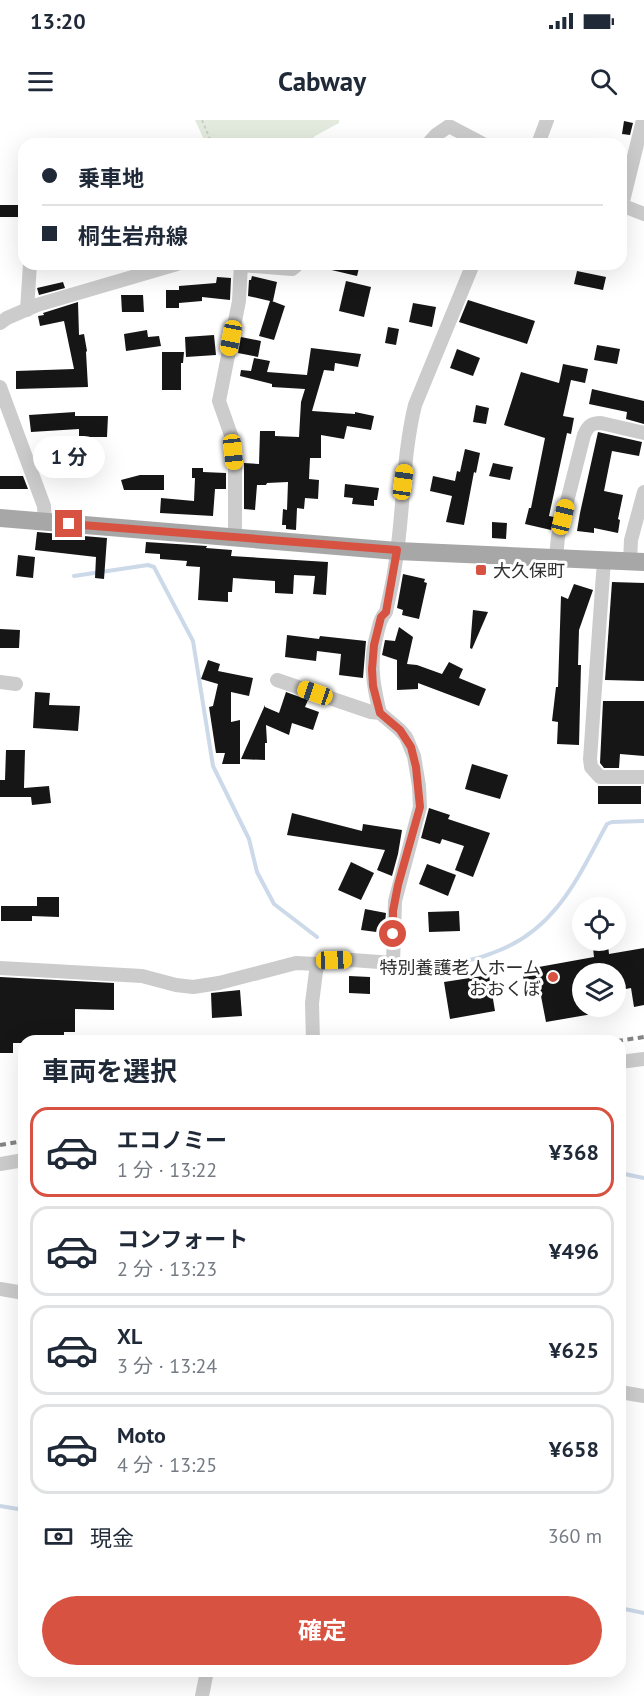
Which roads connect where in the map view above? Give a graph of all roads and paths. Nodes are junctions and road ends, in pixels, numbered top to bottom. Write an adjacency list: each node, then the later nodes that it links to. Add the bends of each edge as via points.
1 (202, 120): 4 (path)
2 (547, 120): 7 (street)
3 (642, 120): 8 (street)
4 (210, 138)
5 (433, 138): 6 (street, via 448,126)
6 (471, 138)
7 (540, 138)
8 (627, 184)
9 (627, 207): 10 (street)
10 (644, 214)
11 (30, 270): 15 (street)
12 (157, 270): 15 (street)
13 (241, 270): 22 (street, via 239,301 219,401 232,438)
14 (471, 270): 23 (street, via 411,420)
15 (32, 307): 16 (street)
16 (0, 323)
17 (0, 387): 21 (street, via 44,506)
18 (644, 433): 24 (street, via 601,423 588,426 558,537)
19 (644, 492): 26 (street, via 632,540)
20 (0, 518): 21 (main road)
21 (45, 522): 22 (main road)
22 (235, 538): 23 (main road)
23 (397, 550): 24 (main road); 30 (street, via 386,612 374,645 373,686)
24 (556, 558): 25 (main road)
25 (604, 560): 26 (main road); 31 (street, via 591,766 600,777)
26 (637, 562)
27 (277, 680): 30 (street)
28 (0, 682): 29 (street)
29 (16, 684)
30 (380, 713): 32 (street, via 400,730 411,747 420,807 394,902 393,963 334,960)
31 (644, 777)
32 (317, 964): 33 (street, via 296,963 193,987 142,976); 34 (street)
33 (0, 968)
34 (313, 1035)
35 (644, 1059): 36 (street)
36 (626, 1061)
37 (18, 1161): 38 (street)
38 (0, 1164)
39 (0, 1289): 40 (street)
40 (18, 1292)
41 (626, 1393): 42 (street)
42 (644, 1396)
43 (206, 1677): 44 (street)
44 (202, 1696)

